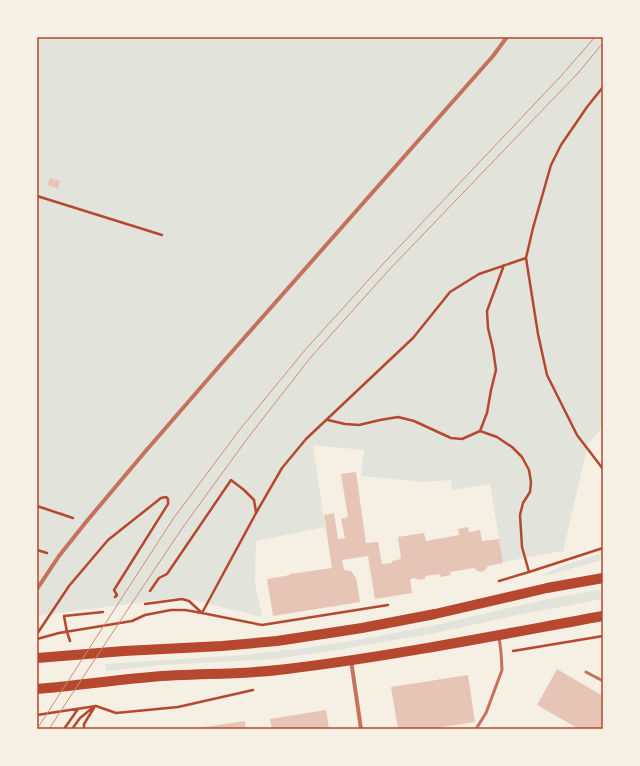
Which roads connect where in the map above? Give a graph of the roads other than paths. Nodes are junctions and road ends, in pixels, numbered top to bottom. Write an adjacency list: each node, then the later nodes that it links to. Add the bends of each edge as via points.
1 (507, 37): 5 (street, via 86,522)
2 (603, 570): 4 (main road)
3 (603, 578): 4 (main road)
4 (547, 588): 8 (main road, via 436,614 277,641)
5 (37, 589)
6 (603, 616): 7 (main road)
7 (498, 635): 9 (main road); 14 (lane, via 502,670 486,712)
8 (37, 658)
9 (351, 660): 12 (main road, via 267,671 149,677); 13 (street)
10 (586, 672): 11 (lane)
11 (603, 681)
12 (37, 689)
13 (361, 729)
14 (476, 729)

